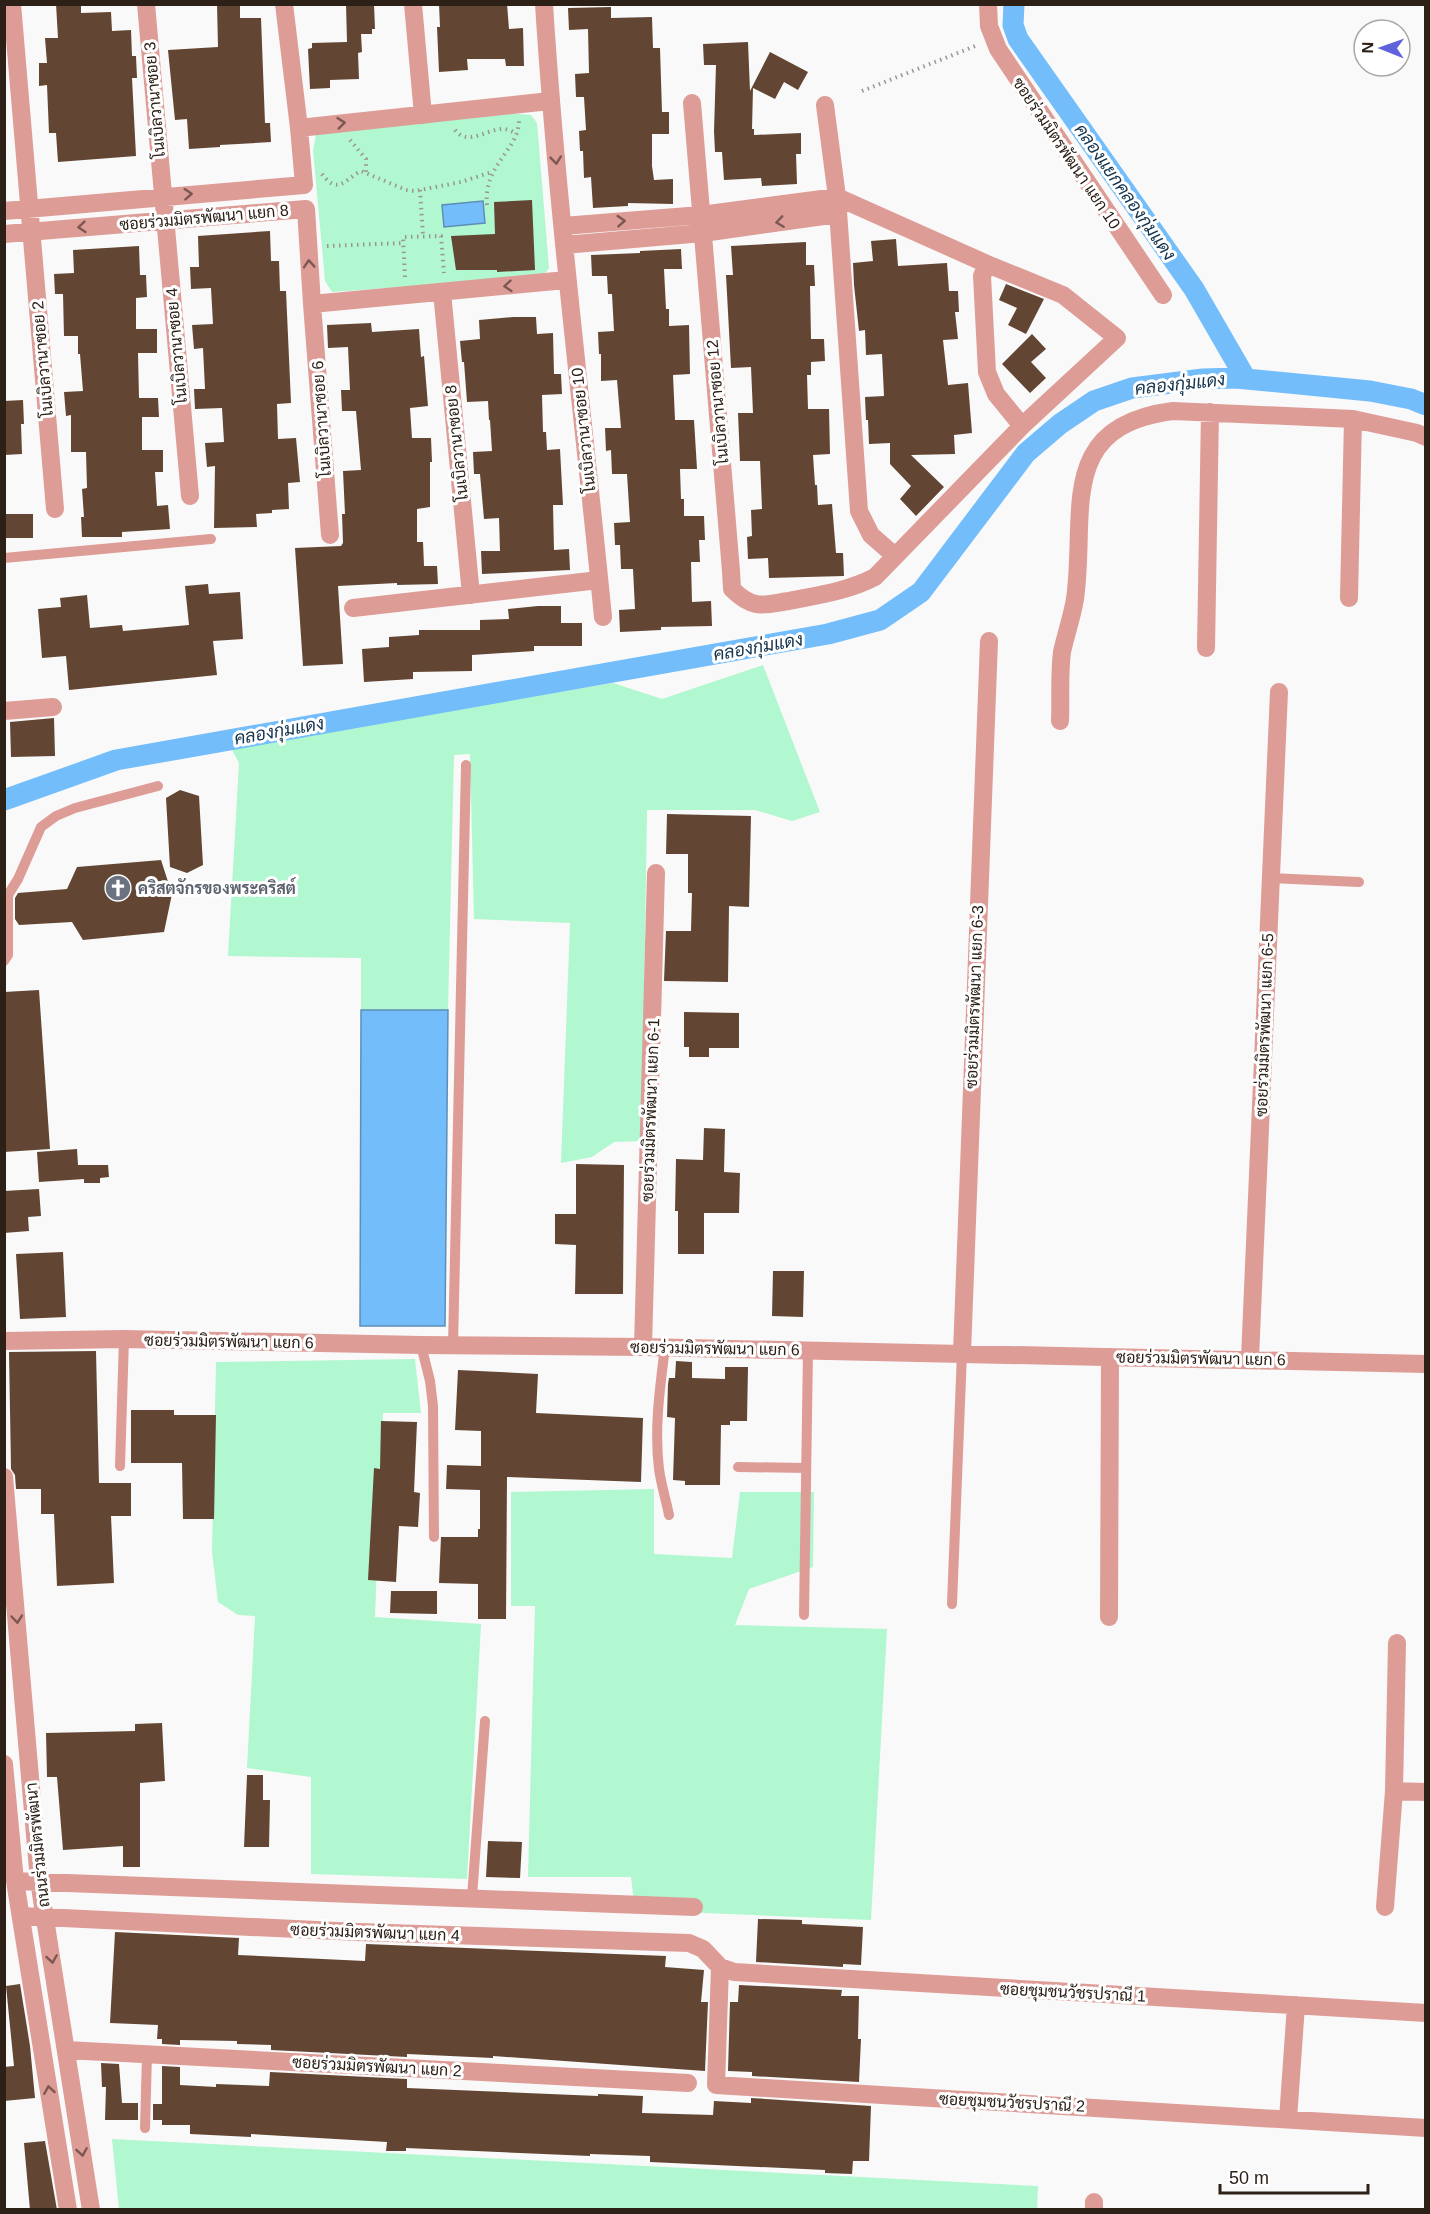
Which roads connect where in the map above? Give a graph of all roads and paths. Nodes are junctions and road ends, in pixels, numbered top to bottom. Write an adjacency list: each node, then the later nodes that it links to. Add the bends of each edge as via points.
1 (12, 4): 26 (street, โนเบิลวานาซอย 2)
2 (146, 4): 23 (street, โนเบิลวานาซอย 3)
3 (284, 4): 16 (street, ซอยร่วมมิตรพัฒนา แยก 8)
4 (413, 4): 14 (street)
5 (544, 4): 9 (street, โนเบิลวานาซอย 10)
6 (988, 4): 7 (street, ซอยร่วมมิตรพัฒนา แยก 10)
7 (994, 39): 8 (path); 42 (street, ซอยร่วมมิตรพัฒนา แยก 10, via 1029,98)
8 (862, 91)
9 (550, 101): 11 (street); 31 (street, โนเบิลวานาซอย 10, one-way to 31)
10 (692, 102): 30 (street, โนเบิลวานาซอย 12)
11 (519, 105): 13 (street); 17 (path)
12 (825, 105): 25 (street)
13 (454, 111): 14 (street); 17 (path, via 456,132 463,137 503,129)
14 (423, 115): 15 (street)
15 (348, 123): 16 (street, one-way to 15); 20 (path, via 350,139 366,159)
16 (299, 128): 18 (street, ซอยร่วมมิตรพัฒนา แยก 8)
17 (517, 134): 19 (path)
18 (302, 163): 20 (path, via 315,165 336,185 361,171); 21 (street, ซอยร่วมมิตรพัฒนา แยก 8)
19 (492, 172): 22 (path); 24 (path)
20 (366, 173): 22 (path, via 406,190)
21 (304, 185): 23 (street, ซอยร่วมมิตรพัฒนา แยก 8, one-way to 21); 27 (street)
22 (420, 190): 34 (path)
23 (162, 196): 26 (street, ซอยร่วมมิตรพัฒนา แยก 8); 29 (street, โนเบิลวานาซอย 4)
24 (487, 205)
25 (837, 205): 30 (street); 38 (street); 52 (street, via 859,511 871,535)
26 (29, 209): 28 (street, ซอยร่วมมิตรพัฒนา แยก 8); 32 (street, โนเบิลวานาซอย 2)
27 (306, 209): 29 (street, ซอยร่วมมิตรพัฒนา แยก 8); 37 (street, ซอยร่วมมิตรพัฒนา แยก 8)
28 (4, 211)
29 (164, 220): 32 (street, ซอยร่วมมิตรพัฒนา แยก 8, one-way to 32); 48 (street, โนเบิลวานาซอย 4)
30 (702, 224): 31 (street, one-way to 30); 36 (street); 52 (street, โนเบิลวานาซอย 12, via 732,589 756,604 834,593 875,577)
31 (562, 226): 36 (street, โนเบิลวานาซอย 10)
32 (31, 232): 33 (street, ซอยร่วมมิตรพัฒนา แยก 8); 49 (street, โนเบิลวานาซอย 2)
33 (4, 234)
34 (423, 236): 35 (path, via 403,237); 40 (path, via 441,236)
35 (404, 243): 37 (path); 41 (path)
36 (564, 245): 39 (street, โนเบิลวานาซอย 10)
37 (308, 247): 43 (street, ซอยร่วมมิตรพัฒนา แยก 8, one-way to 37)
38 (987, 264): 46 (street, via 982,276 987,372 996,394); 46 (street, via 1063,295 1117,338)
39 (567, 280): 40 (street, one-way to 40); 54 (street, โนเบิลวานาซอย 10)
40 (444, 291): 41 (street); 55 (street, โนเบิลวานาซอย 8)
41 (406, 295): 43 (street)
42 (1163, 295)
43 (312, 304): 50 (street, โนเบิลวานาซอย 6)
44 (1210, 412): 45 (street); 60 (street); 64 (street, via 1173,411 1138,417 1105,438 1086,464 1080,496 1075,599 1062,654)
45 (1353, 419): 47 (street); 56 (street)
46 (1022, 426): 52 (street)
47 (1425, 436)
48 (190, 496)
49 (55, 509)
50 (330, 535)
51 (211, 539): 53 (lane)
52 (895, 556)
53 (4, 558)
54 (599, 580): 55 (street); 58 (street, โนเบิลวานาซอย 10)
55 (471, 595): 57 (street)
56 (1349, 598)
57 (353, 608)
58 (603, 617)
59 (988, 641): 78 (street, ซอยร่วมมิตรพัฒนา แยก 6-3)
60 (1206, 648)
61 (1279, 692): 68 (street, ซอยร่วมมิตรพัฒนา แยก 6-5)
62 (53, 707): 63 (street)
63 (4, 711)
64 (1060, 721)
65 (465, 765): 74 (lane)
66 (158, 786): 70 (lane, via 75,808 41,827 8,896 8,955)
67 (656, 873): 75 (street, ซอยร่วมมิตรพัฒนา แยก 6-1)
68 (1270, 878): 69 (lane); 80 (street, ซอยร่วมมิตรพัฒนา แยก 6-5)
69 (1359, 882)
70 (4, 961)
71 (124, 1339): 72 (street, ซอยร่วมมิตรพัฒนา แยก 6); 73 (street, ซอยร่วมมิตรพัฒนา แยก 6); 82 (lane)
72 (4, 1341)
73 (421, 1345): 74 (street, ซอยร่วมมิตรพัฒนา แยก 6); 87 (lane, via 433,1406)
74 (453, 1346): 75 (street, ซอยร่วมมิตรพัฒนา แยก 6)
75 (643, 1347): 76 (street, ซอยร่วมมิตรพัฒนา แยก 6)
76 (665, 1347): 77 (street, ซอยร่วมมิตรพัฒนา แยก 6); 86 (lane, via 658,1435 659,1468)
77 (808, 1350): 78 (street, ซอยร่วมมิตรพัฒนา แยก 6); 84 (lane)
78 (962, 1353): 79 (street, ซอยร่วมมิตรพัฒนา แยก 6); 89 (lane)
79 (1110, 1357): 80 (street, ซอยร่วมมิตรพัฒนา แยก 6); 91 (street)
80 (1250, 1359): 81 (street, ซอยร่วมมิตรพัฒนา แยก 6)
81 (1425, 1364)
82 (120, 1466)
83 (738, 1467): 84 (lane)
84 (806, 1468): 90 (lane)
85 (4, 1477): 88 (street, ถนนร่วมมิตรพัฒนา)
86 (669, 1515)
87 (434, 1537)
88 (7, 1538): 98 (street, ถนนร่วมมิตรพัฒนา, one-way to 98)
89 (952, 1604)
90 (804, 1615)
91 (1109, 1617)
92 (1397, 1642): 95 (street)
93 (485, 1720): 99 (lane)
94 (4, 1764): 97 (street, ถนนร่วมมิตรพัฒนา)
95 (1394, 1791): 96 (street); 101 (street)
96 (1425, 1792)
97 (15, 1881): 98 (street); 102 (street, ถนนร่วมมิตรพัฒนา)
98 (39, 1881): 99 (street); 103 (street, ถนนร่วมมิตรพัฒนา)
99 (472, 1897): 100 (street)
100 (694, 1907)
101 (1385, 1907)
102 (21, 1916): 103 (street, ซอยร่วมมิตรพัฒนา แยก 4); 113 (street, ถนนร่วมมิตรพัฒนา, one-way to 102)
103 (45, 1917): 104 (street, ซอยร่วมมิตรพัฒนา แยก 4, via 689,1943 703,1949); 107 (street, ถนนร่วมมิตรพัฒนา, one-way to 107)
104 (720, 1967): 105 (street, ซอยชุมชนวัชรปราณี 1, via 734,1972); 110 (street, ซอยชุมชนวัชรปราณี 2, via 716,2085)
105 (1296, 2005): 106 (street, ซอยชุมชนวัชรปราณี 1); 110 (street)
106 (1425, 2013)
107 (66, 2050): 108 (street, ซอยร่วมมิตรพัฒนา แยก 2); 114 (street, ถนนร่วมมิตรพัฒนา, one-way to 114)
108 (147, 2054): 109 (street, ซอยร่วมมิตรพัฒนา แยก 2); 111 (lane)
109 (688, 2083)
110 (1288, 2119): 112 (street, ซอยชุมชนวัชรปราณี 2)
111 (145, 2128)
112 (1425, 2128)
113 (68, 2210)
114 (91, 2210)

